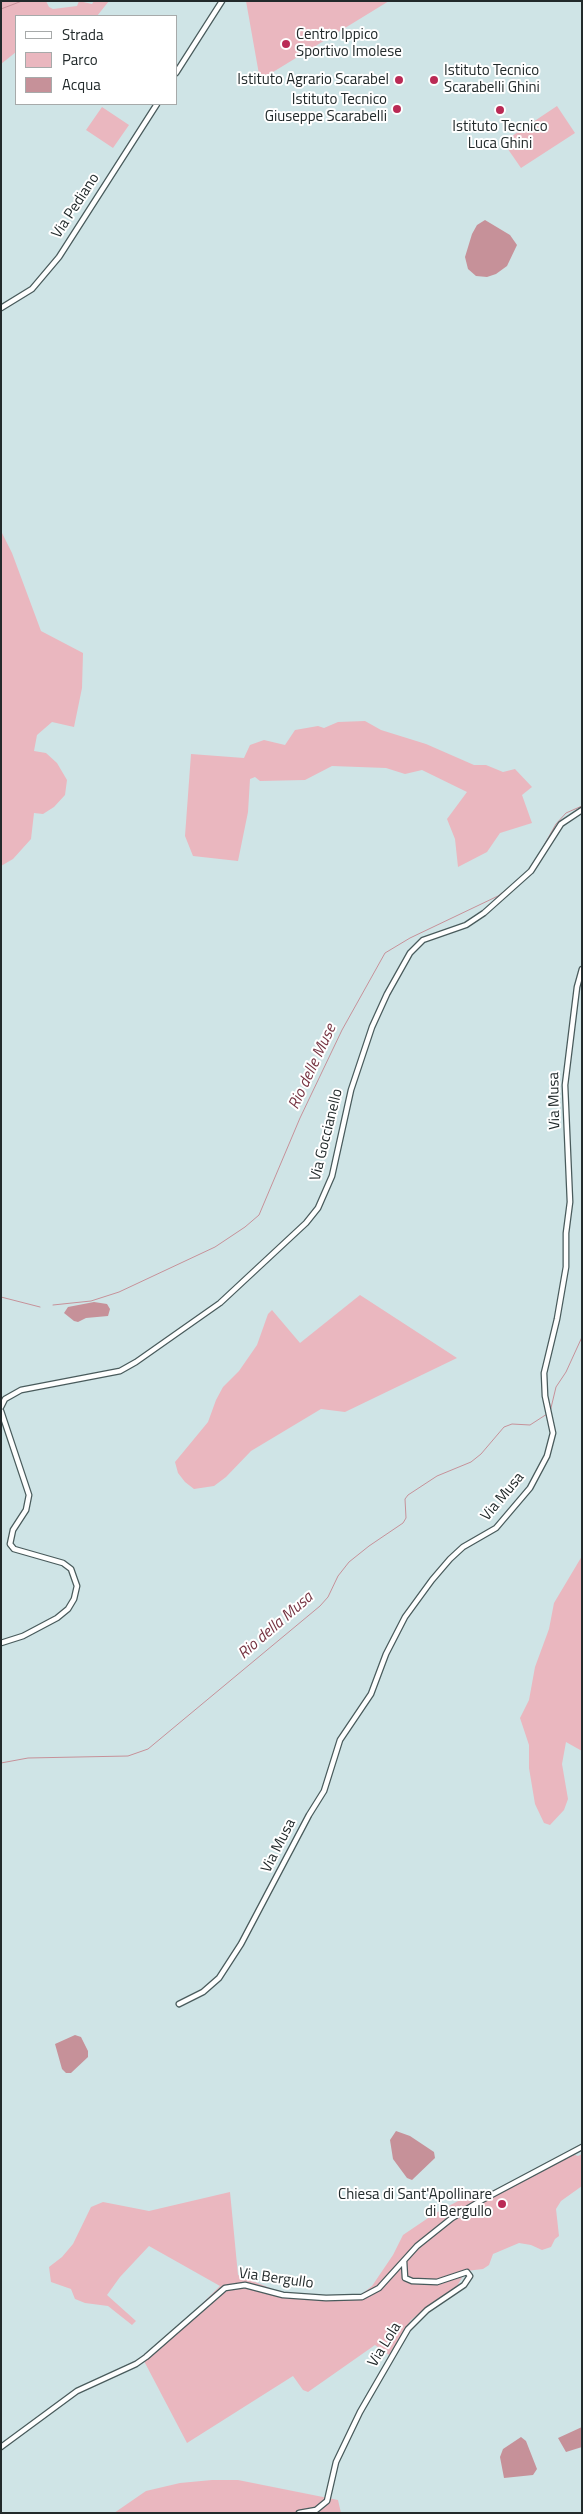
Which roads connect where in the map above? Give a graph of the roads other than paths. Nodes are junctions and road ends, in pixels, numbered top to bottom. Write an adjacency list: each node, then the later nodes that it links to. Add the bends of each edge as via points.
1 (222, 1): 2 (street)
2 (178, 70)
3 (156, 105): 4 (street, Via Pediano, via 59,257 32,289)
4 (1, 308)
5 (582, 810): 7 (street, Via Goccianello, via 561,824 537,864 498,901 466,925 423,940 410,953 372,1028 351,1090 332,1176 318,1208 306,1223 220,1303 136,1362 120,1371 21,1390 5,1399)
6 (582, 969): 10 (street, Via Musa, via 566,1073 570,1202 566,1268 544,1373 553,1433 550,1448 530,1488 496,1528 463,1547 411,1609 390,1646 371,1694 340,1740 324,1791 239,1949 215,1982)
7 (1, 1407)
8 (1, 1411): 9 (street, via 29,1495 26,1510 13,1530 10,1544 14,1549 63,1563 71,1569 77,1586 68,1609 57,1618 23,1636)
9 (1, 1643)
10 (179, 2004)
11 (582, 2147): 12 (street, Via Bergullo, via 452,2218)
12 (404, 2260): 13 (street, Via Bergullo, via 379,2288 362,2297 283,2295 245,2285 225,2288 146,2357 77,2391); 14 (street, Via Lola, via 403,2274 412,2281 437,2282 467,2272 470,2276 464,2285 427,2310 408,2329 360,2412 336,2462 326,2501 316,2510)
13 (1, 2447)
14 (299, 2513)

